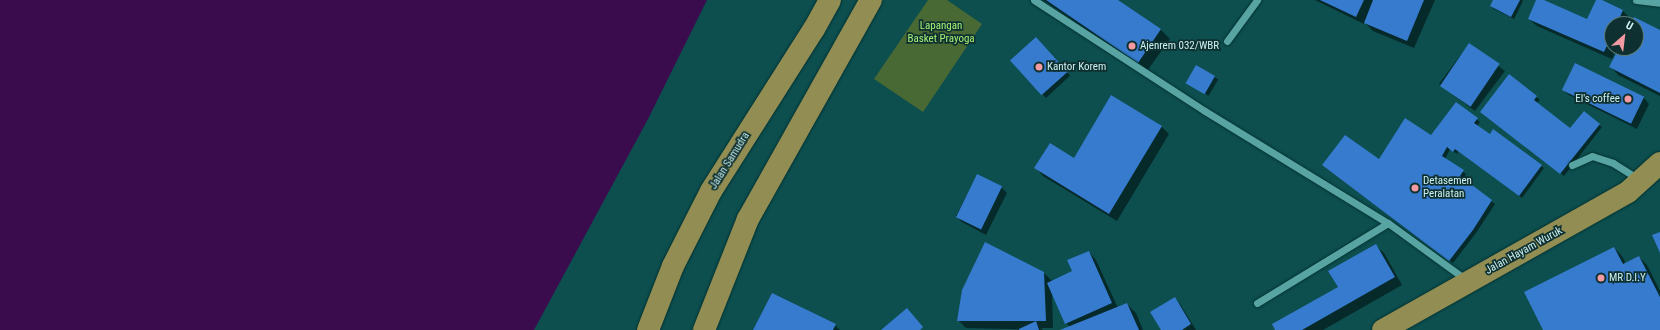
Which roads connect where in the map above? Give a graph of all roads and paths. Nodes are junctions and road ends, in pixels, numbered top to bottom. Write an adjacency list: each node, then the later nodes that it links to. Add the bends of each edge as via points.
1 (830, 0): 14 (main road, Jalan Samudra, via 711,191 673,266)
2 (871, 0): 15 (main road, via 748,219)
3 (1034, 0): 11 (street, via 1205,111)
4 (1257, 0): 7 (street)
5 (1636, 0): 6 (street)
6 (1660, 3)
7 (1227, 42)
8 (1660, 163): 10 (main road, Jalan Hayam Wuruk)
9 (1572, 165): 10 (street, via 1592,156 1613,163)
10 (1642, 181): 12 (main road, Jalan Hayam Wuruk, via 1628,192)
11 (1388, 223): 12 (street); 13 (street)
12 (1469, 282): 16 (main road, Jalan Hayam Wuruk)
13 (1257, 303)
14 (648, 330)
15 (704, 330)
16 (1382, 330)

